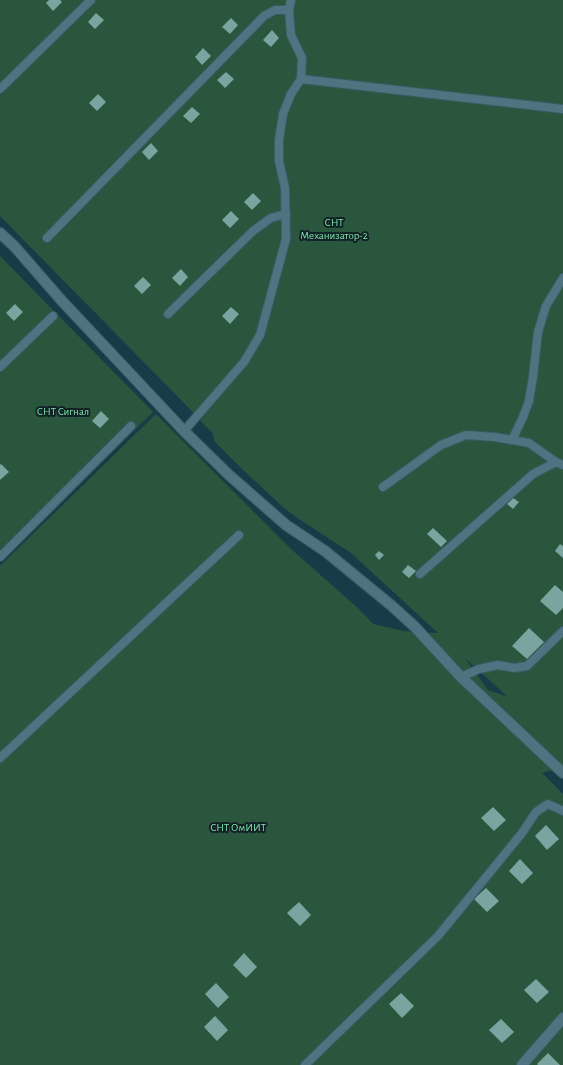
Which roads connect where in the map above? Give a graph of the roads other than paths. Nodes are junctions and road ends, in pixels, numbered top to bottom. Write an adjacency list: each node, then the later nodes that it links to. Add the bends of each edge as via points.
1 (91, 0): 5 (lane)
2 (291, 0): 3 (lane)
3 (289, 10): 4 (lane, via 291,35 302,58); 9 (lane, via 276,10 264,16)
4 (301, 79): 6 (lane); 7 (lane, via 291,94 279,140)
5 (0, 88)
6 (563, 109)
7 (286, 214): 11 (lane, via 271,218 253,231); 15 (lane, via 286,239 260,335 244,362)
8 (0, 233): 15 (street)
9 (46, 238)
10 (563, 278): 16 (lane, via 546,306 538,332 529,401)
11 (168, 314)
12 (53, 316): 13 (lane)
13 (0, 367)
14 (131, 426): 20 (lane)
15 (184, 431): 23 (street, via 286,525 325,551 392,606)
16 (512, 440): 17 (lane, via 528,443); 18 (lane, via 466,435 441,445)
17 (559, 463): 21 (lane, via 533,474)
18 (383, 487)
19 (239, 535): 24 (lane)
20 (0, 557)
21 (420, 574)
22 (563, 631): 23 (lane, via 527,666 514,668 498,665 479,669)
23 (461, 677): 25 (street)
24 (0, 758)
25 (563, 773)
26 (563, 811): 28 (lane, via 548,804 536,812 522,833 438,936)
27 (563, 1018): 29 (street)
28 (305, 1065)
29 (522, 1065)

